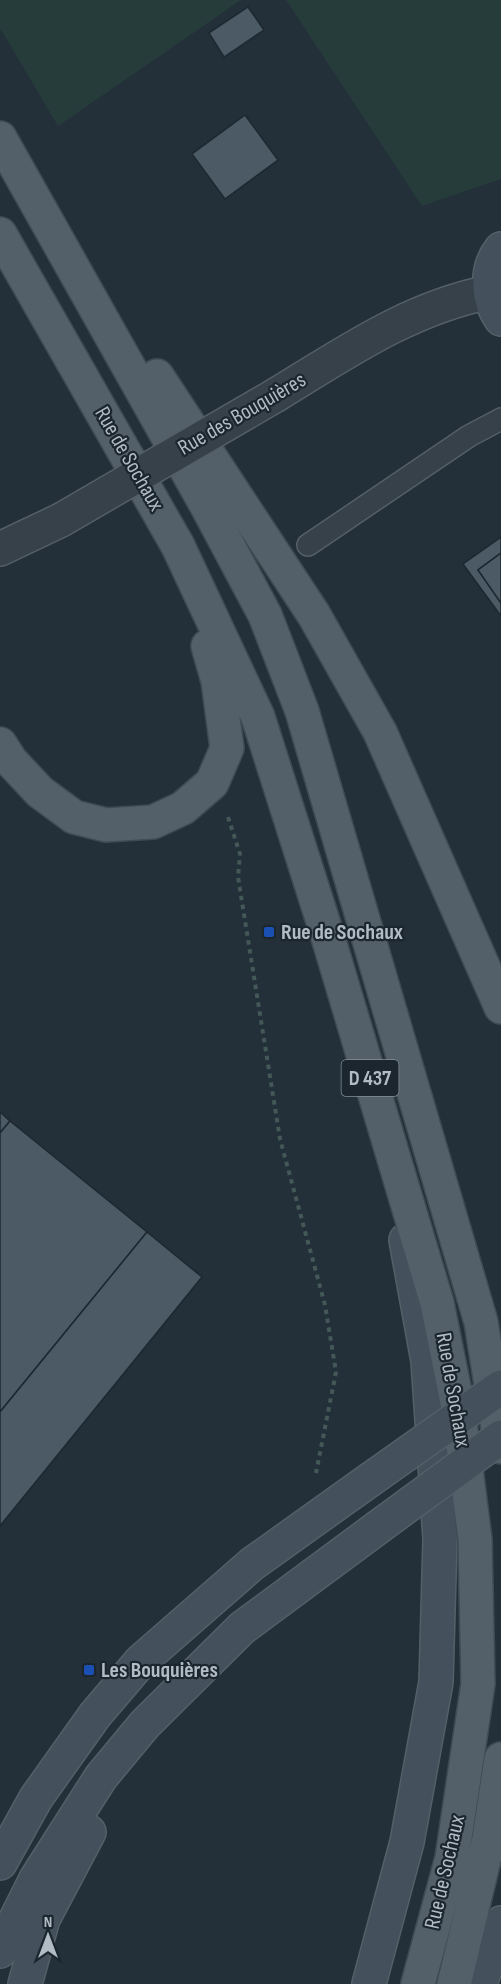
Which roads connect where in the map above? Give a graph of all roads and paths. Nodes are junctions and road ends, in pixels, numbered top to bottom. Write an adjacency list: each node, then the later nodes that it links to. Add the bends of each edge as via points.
1 (0, 138): 11 (main road, via 314,615 380,732); 15 (main road, Rue de Sochaux / D 437, via 265,615 305,722 481,1322)
2 (0, 234): 7 (main road, Rue de Sochaux / D 437)
3 (501, 249): 4 (main road, via 491,272)
4 (495, 306): 8 (street, Rue des Bouquières, bridge, via 460,298 385,329 61,520)
5 (501, 419): 6 (lane, via 469,436)
6 (308, 545)
7 (178, 546): 10 (main road, via 218,681 227,748); 12 (main road, Rue de Sochaux / D 437, via 258,717)
8 (0, 549)
9 (0, 744): 10 (main road, via 40,792 74,817 106,825 153,822 183,808)
10 (212, 783): 16 (path, via 222,800 240,854 238,877 280,1139 325,1305 336,1372)
11 (501, 1007)
12 (388, 1140): 19 (main road, via 428,1361 440,1539 436,1682); 26 (main road, Rue de Sochaux / D 437, via 437,1303 458,1407 475,1539 478,1684 452,1858)
13 (501, 1387): 20 (main road, bridge, via 252,1564 141,1660 95,1714 36,1798)
14 (501, 1437): 17 (main road, bridge, via 242,1628)
15 (501, 1447)
16 (316, 1474)
17 (145, 1724): 22 (main road, via 100,1777 36,1879); 23 (main road, via 43,1919)
18 (501, 1759): 27 (main road, Rue de Sochaux, via 489,1839)
19 (407, 1842): 24 (main road); 25 (main road)
20 (0, 1863)
21 (501, 1923): 28 (main road)
22 (0, 1951)
23 (25, 1984)
24 (349, 1984)
25 (369, 1984)
26 (418, 1984)
27 (454, 1984)
28 (480, 1984)

